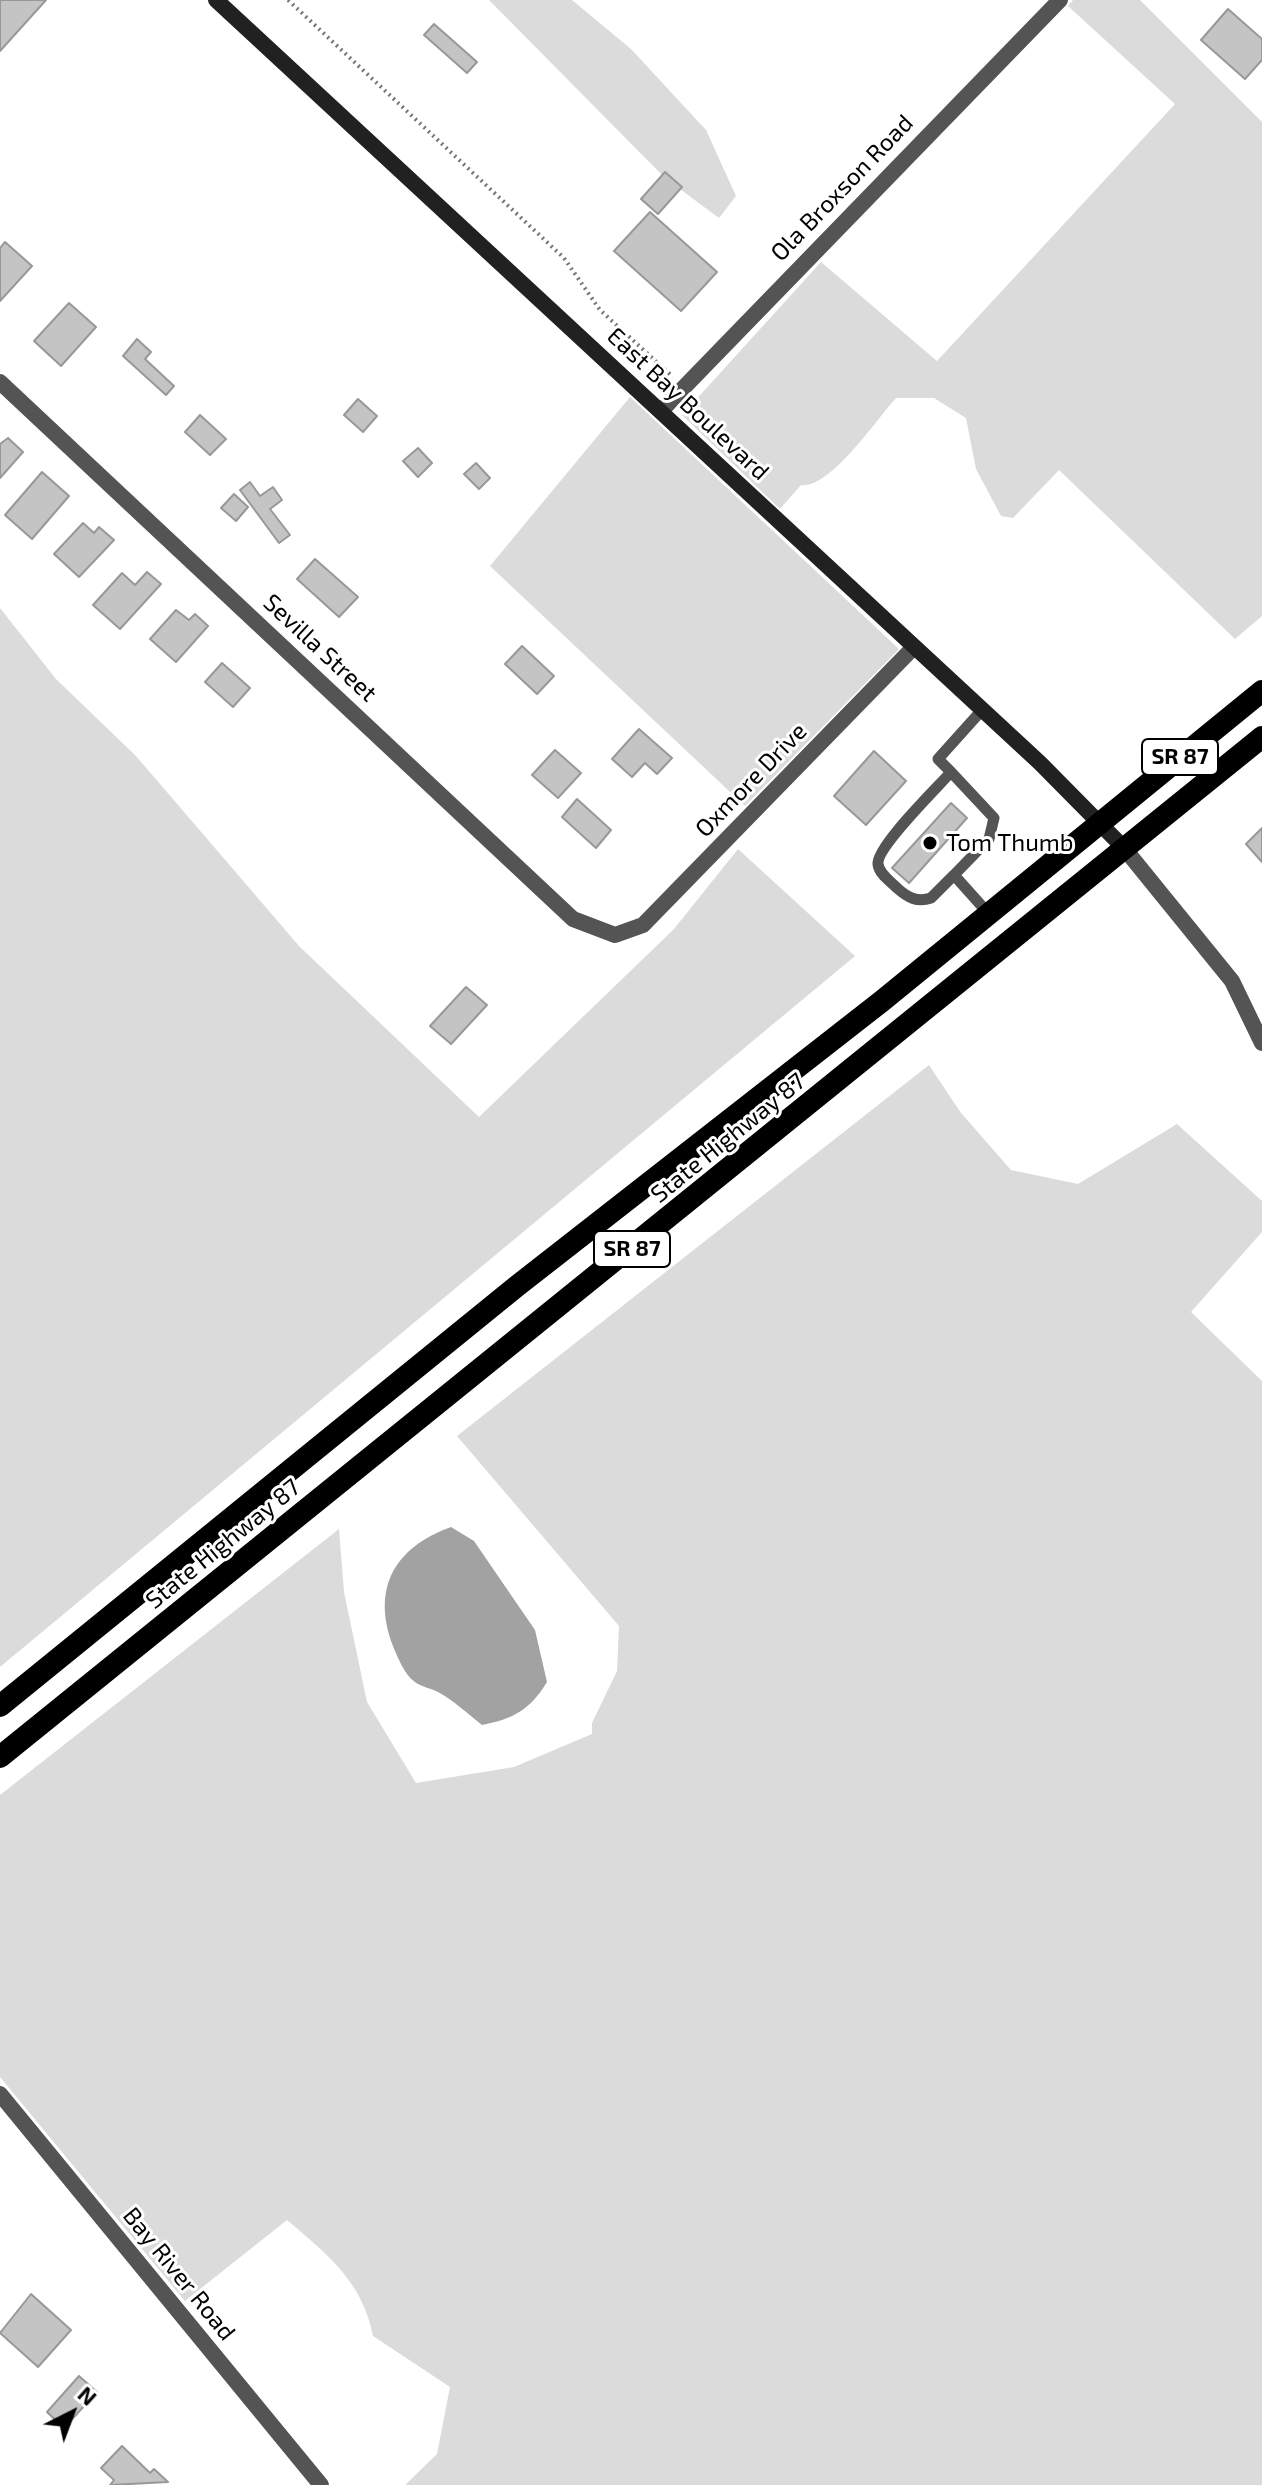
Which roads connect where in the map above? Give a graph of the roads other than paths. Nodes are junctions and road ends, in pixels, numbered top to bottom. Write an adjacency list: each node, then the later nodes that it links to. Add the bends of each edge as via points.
1 (216, 0): 4 (main road, East Bay Boulevard)
2 (1060, 0): 4 (street, Ola Broxson Road)
3 (0, 382): 14 (street, Sevilla Street, via 573,919)
4 (661, 411): 5 (main road, East Bay Boulevard)
5 (914, 647): 7 (main road, East Bay Boulevard); 14 (street, Oxmore Drive, via 643,925)
6 (1262, 691): 10 (highway, SR 87)
7 (982, 710): 9 (lane, via 938,759); 10 (main road, East Bay Boulevard)
8 (1262, 737): 11 (highway, State Highway 87 / SR 87)
9 (951, 772): 12 (lane, via 994,818 989,839); 12 (lane, via 884,847 878,865 905,895 918,900 931,898)
10 (1099, 823): 11 (main road, East Bay Boulevard); 13 (highway, SR 87)
11 (1124, 848): 15 (street, via 1232,981); 17 (highway, State Highway 87 / SR 87)
12 (954, 875): 13 (lane)
13 (988, 913): 16 (highway, SR 87)
14 (615, 935)
15 (1262, 1043)
16 (0, 1706)
17 (0, 1757)
18 (0, 2094): 19 (street, Bay River Road)
19 (321, 2485)

